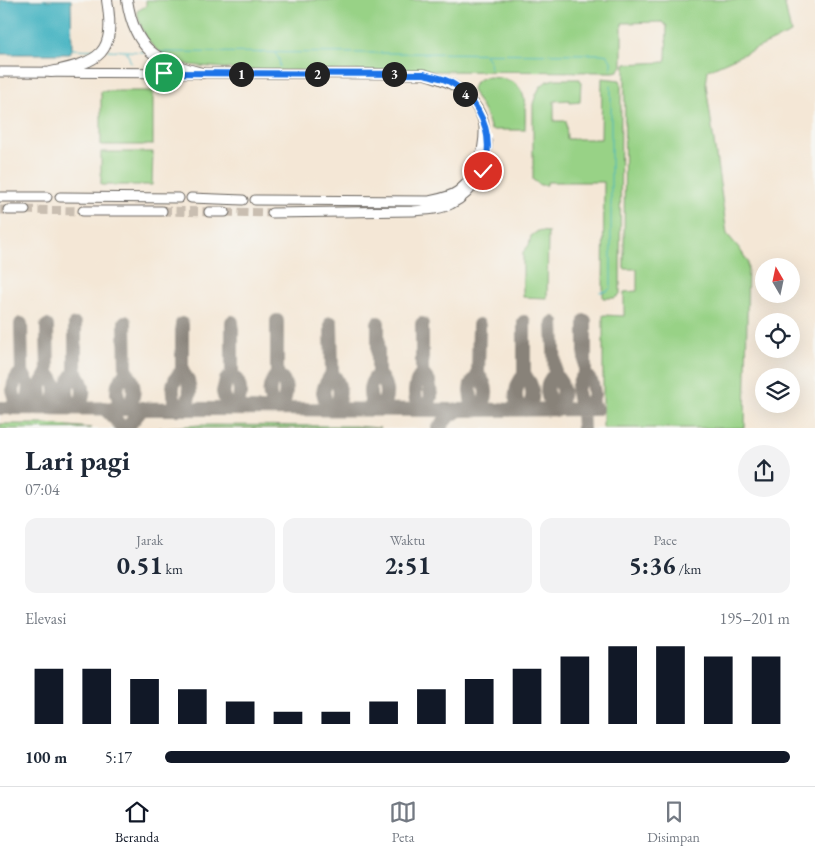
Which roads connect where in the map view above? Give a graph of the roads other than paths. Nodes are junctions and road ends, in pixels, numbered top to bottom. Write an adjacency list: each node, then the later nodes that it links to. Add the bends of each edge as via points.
1 (107, 0): 4 (highway)
2 (112, 0): 4 (highway)
3 (127, 0): 7 (highway, via 137,32 154,56)
4 (109, 22): 6 (highway, via 107,45 99,55 80,66)
5 (0, 72): 6 (street)
6 (51, 72): 7 (street)
7 (202, 73): 8 (street, via 424,74 445,80 466,95 476,106)
8 (484, 126): 16 (street, via 477,168 456,193 429,201); 20 (street, via 487,155 483,171 473,186 450,205)
9 (60, 196): 12 (street)
10 (0, 197): 11 (street)
11 (48, 197)
12 (179, 198)
13 (192, 198): 14 (street)
14 (243, 200)
15 (256, 200): 16 (street)
16 (393, 201): 20 (street)
17 (8, 210): 18 (street)
18 (25, 210)
19 (83, 211): 21 (street)
20 (413, 211): 24 (street)
21 (162, 212)
22 (209, 212): 23 (street)
23 (225, 212)
24 (272, 213)

